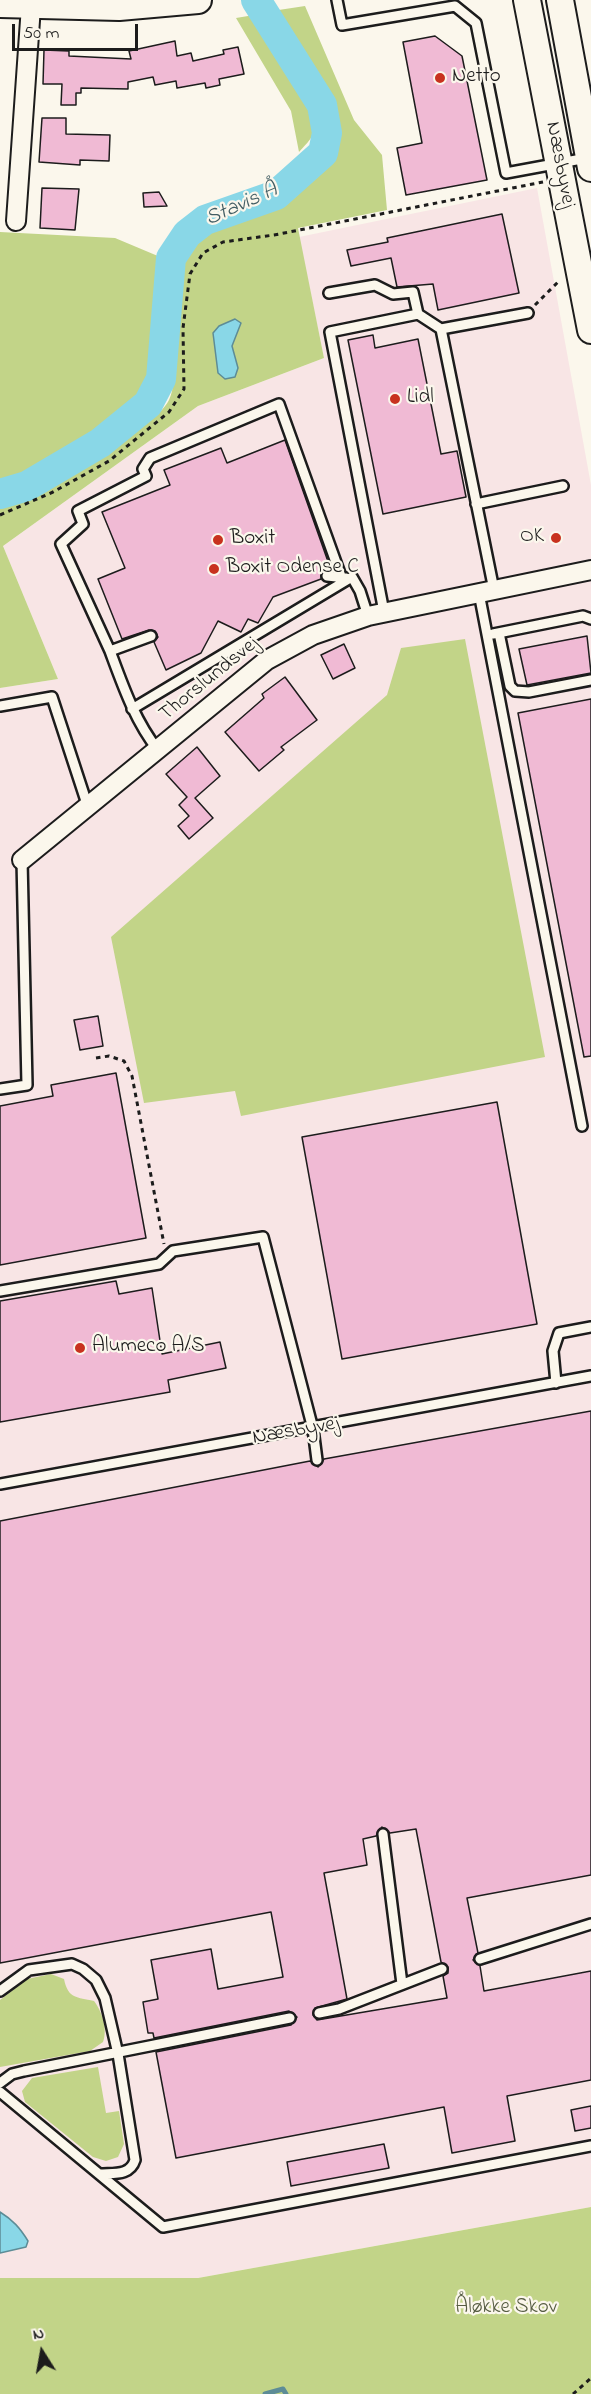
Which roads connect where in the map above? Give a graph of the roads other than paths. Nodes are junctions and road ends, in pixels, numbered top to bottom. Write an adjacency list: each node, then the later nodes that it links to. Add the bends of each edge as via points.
1 (198, 0): 6 (street, via 142,7)
2 (337, 0): 9 (lane, via 342,25 455,6 476,23 506,173)
3 (527, 0): 9 (street, Næsbyvej)
4 (541, 0): 7 (street, via 558,78)
5 (561, 0): 7 (street, Næsbyvej)
6 (13, 4): 10 (street)
7 (581, 115): 8 (street, Næsbyvej)
8 (590, 163): 9 (lane)
9 (560, 171): 15 (street, Næsbyvej)
10 (16, 221)
11 (329, 293): 13 (lane, via 375,285 393,294 414,292)
12 (528, 313): 14 (lane)
13 (418, 314): 14 (lane); 22 (lane, via 330,332)
14 (441, 329): 17 (lane)
15 (591, 330)
16 (563, 486): 17 (lane)
17 (476, 504): 21 (lane)
18 (591, 570): 21 (street, Thorslundsvej)
19 (327, 576): 20 (lane)
20 (347, 578): 22 (lane); 27 (lane, via 279,404 150,458 143,469 146,476 78,511 83,524 61,544); 30 (lane)
21 (487, 592): 22 (street, Thorslundsvej); 26 (lane)
22 (376, 614): 31 (street, Thorslundsvej, via 313,635 267,660)
23 (591, 619): 24 (lane, via 583,616)
24 (499, 633): 26 (lane); 28 (lane, via 510,686 515,691 529,693)
25 (151, 636): 27 (lane)
26 (488, 636): 35 (lane)
27 (110, 651): 30 (lane)
28 (591, 680)
29 (0, 706): 32 (lane, via 52,697)
30 (132, 709): 31 (lane)
31 (158, 750): 32 (street, Thorslundsvej)
32 (88, 807): 33 (street, Thorslundsvej)
33 (22, 860): 34 (lane, via 27,1085)
34 (0, 1089)
35 (582, 1126)
36 (0, 1291): 40 (lane, via 159,1264 173,1251 263,1237)
37 (591, 1327): 39 (lane, via 558,1333 553,1351)
38 (591, 1376): 39 (lane, Næsbyvej)
39 (556, 1383): 40 (lane, Næsbyvej)
40 (313, 1429): 41 (lane); 42 (lane, Næsbyvej)
41 (317, 1460)
42 (0, 1484)
43 (383, 1834): 47 (lane)
44 (591, 1924): 45 (lane)
45 (480, 1959)
46 (442, 1969): 47 (lane)
47 (402, 1984): 49 (lane)
48 (0, 1991): 51 (lane, via 29,1970 77,1965 101,1987)
49 (320, 2013)
50 (290, 2018): 51 (lane)
51 (118, 2054): 52 (lane, via 12,2074); 55 (lane, via 135,2160 127,2172)
52 (0, 2083)
53 (0, 2092): 55 (lane)
54 (591, 2146): 55 (lane, via 163,2227)
55 (100, 2174)

